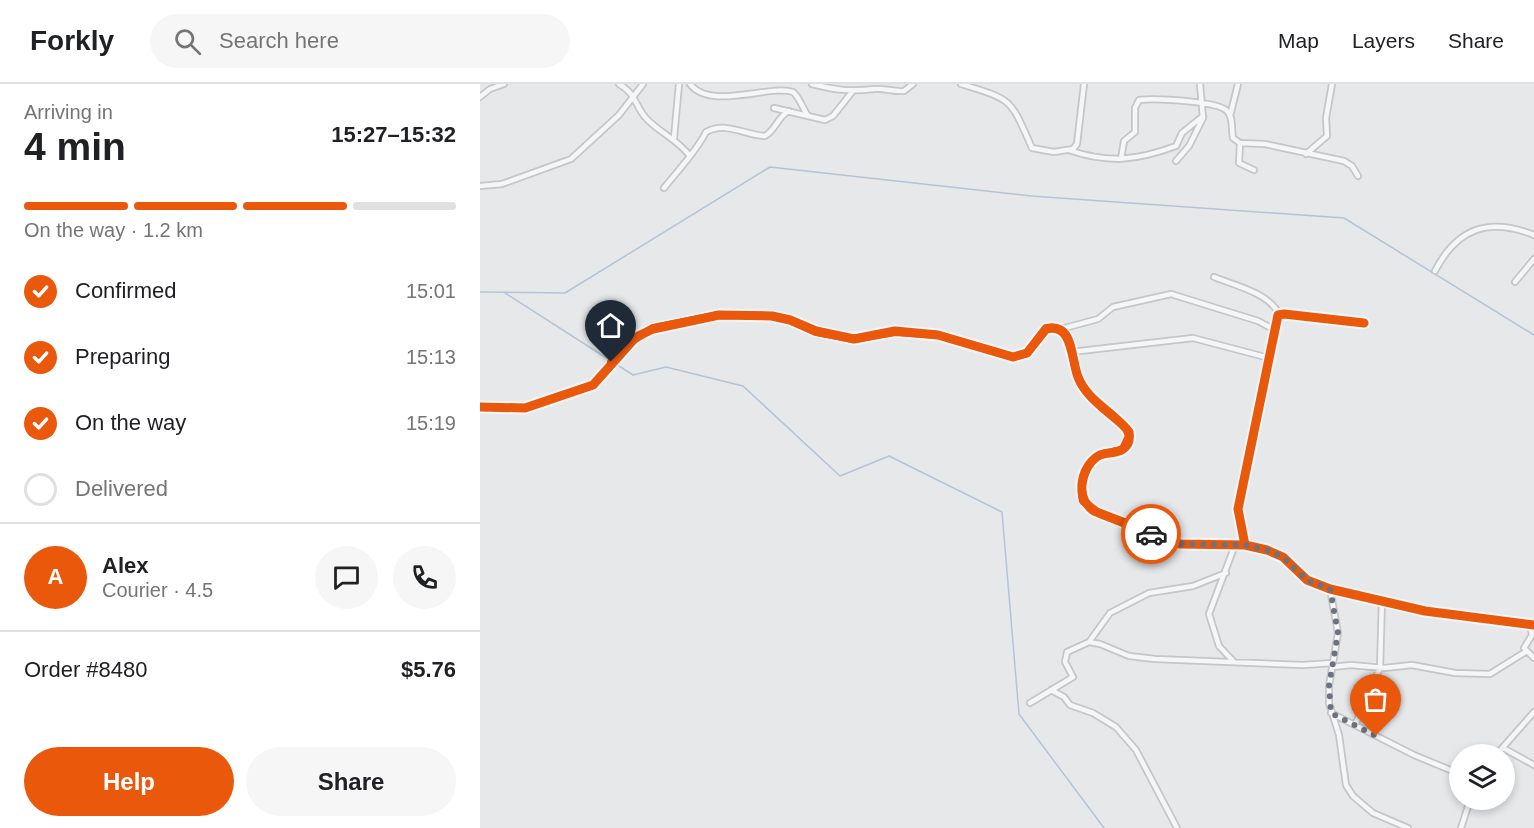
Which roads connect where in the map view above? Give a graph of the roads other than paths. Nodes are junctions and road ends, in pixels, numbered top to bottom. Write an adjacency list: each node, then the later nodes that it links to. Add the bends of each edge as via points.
1 (504, 84): 15 (street)
2 (619, 84): 16 (street)
3 (644, 84): 16 (street)
4 (679, 84): 23 (street)
5 (690, 84): 13 (street, via 695,89 721,94)
6 (812, 84): 14 (street)
7 (913, 84): 14 (street, via 904,91)
8 (960, 84): 25 (street, via 1012,105 1034,150)
9 (1084, 84): 25 (street, via 1078,140)
10 (1200, 84): 17 (street)
11 (1238, 84): 22 (street)
12 (1332, 84): 26 (street, via 1327,136)
13 (763, 85): 20 (street, via 792,91)
14 (852, 92): 20 (street, via 828,119)
15 (480, 97)
16 (634, 97): 23 (street, via 646,118); 32 (street, via 571,159 502,184)
17 (1201, 102): 21 (street); 22 (street, via 1225,109); 28 (street, via 1139,100 1135,132 1124,141)
18 (774, 108): 19 (street)
19 (789, 111): 20 (street); 27 (street, via 765,136 731,127 710,129 697,150)
20 (808, 116)
21 (1203, 116): 28 (street, via 1182,133 1176,146 1152,156); 29 (street, via 1189,146)
22 (1230, 116): 24 (street, via 1233,138)
23 (674, 138): 27 (street)
24 (1240, 143): 26 (street, via 1265,144); 30 (street, via 1239,164)
25 (1069, 150): 28 (street)
26 (1306, 154): 31 (street, via 1344,161)
27 (689, 155): 33 (street)
28 (1121, 159)
29 (1176, 161)
30 (1254, 170)
31 (1358, 176)
32 (480, 186)
33 (664, 188)
34 (1534, 235): 36 (street, via 1501,227 1481,228 1452,244)
35 (1534, 259): 38 (street)
36 (1435, 271)
37 (1214, 277): 39 (street, via 1244,288 1271,304)
38 (1515, 282)
39 (1279, 314): 40 (street); 42 (street)
40 (1364, 323)
41 (1060, 329): 42 (street, via 1098,320 1113,307 1171,294); 43 (street); 45 (street, via 1046,328 1027,353 1013,357 938,335 895,332 854,339 816,332 772,316 719,315 653,328 636,337 593,385 525,408)
42 (1275, 330): 44 (street)
43 (1071, 352): 44 (street, via 1193,338); 46 (street, via 1083,387 1126,428 1129,436 1123,449 1101,455 1087,472 1080,490 1087,506 1179,544)
44 (1269, 358): 47 (street, via 1238,509)
45 (480, 407)
46 (1235, 545): 47 (street); 48 (street)
47 (1245, 545): 49 (street, via 1277,554 1307,580)
48 (1226, 573): 52 (street, via 1193,586 1149,593 1110,613); 55 (street, via 1209,618 1219,646)
49 (1330, 589): 50 (street); 56 (street, via 1338,633)
50 (1383, 599): 51 (street, via 1425,610); 57 (street)
51 (1532, 625): 53 (street, via 1532,635 1524,648)
52 (1089, 642): 55 (street, via 1140,658); 58 (street, via 1067,652 1065,662 1073,676)
53 (1527, 651): 54 (street); 57 (street, via 1490,674 1455,673 1412,665)
54 (1534, 658)
55 (1234, 662): 56 (street)
56 (1333, 665): 57 (street); 61 (street, via 1329,686)
57 (1380, 668): 62 (street)
58 (1051, 690): 59 (street); 68 (street, via 1070,705 1093,712 1116,727 1136,750)
59 (1030, 703)
60 (1534, 712): 63 (street)
61 (1331, 713): 62 (street); 69 (street, via 1349,792 1372,813)
62 (1355, 725): 66 (street)
63 (1506, 744)
64 (1515, 755): 65 (street)
65 (1534, 765)
66 (1449, 769)
67 (1467, 810): 70 (street)
68 (1177, 828)
69 (1408, 828)
70 (1461, 828)

